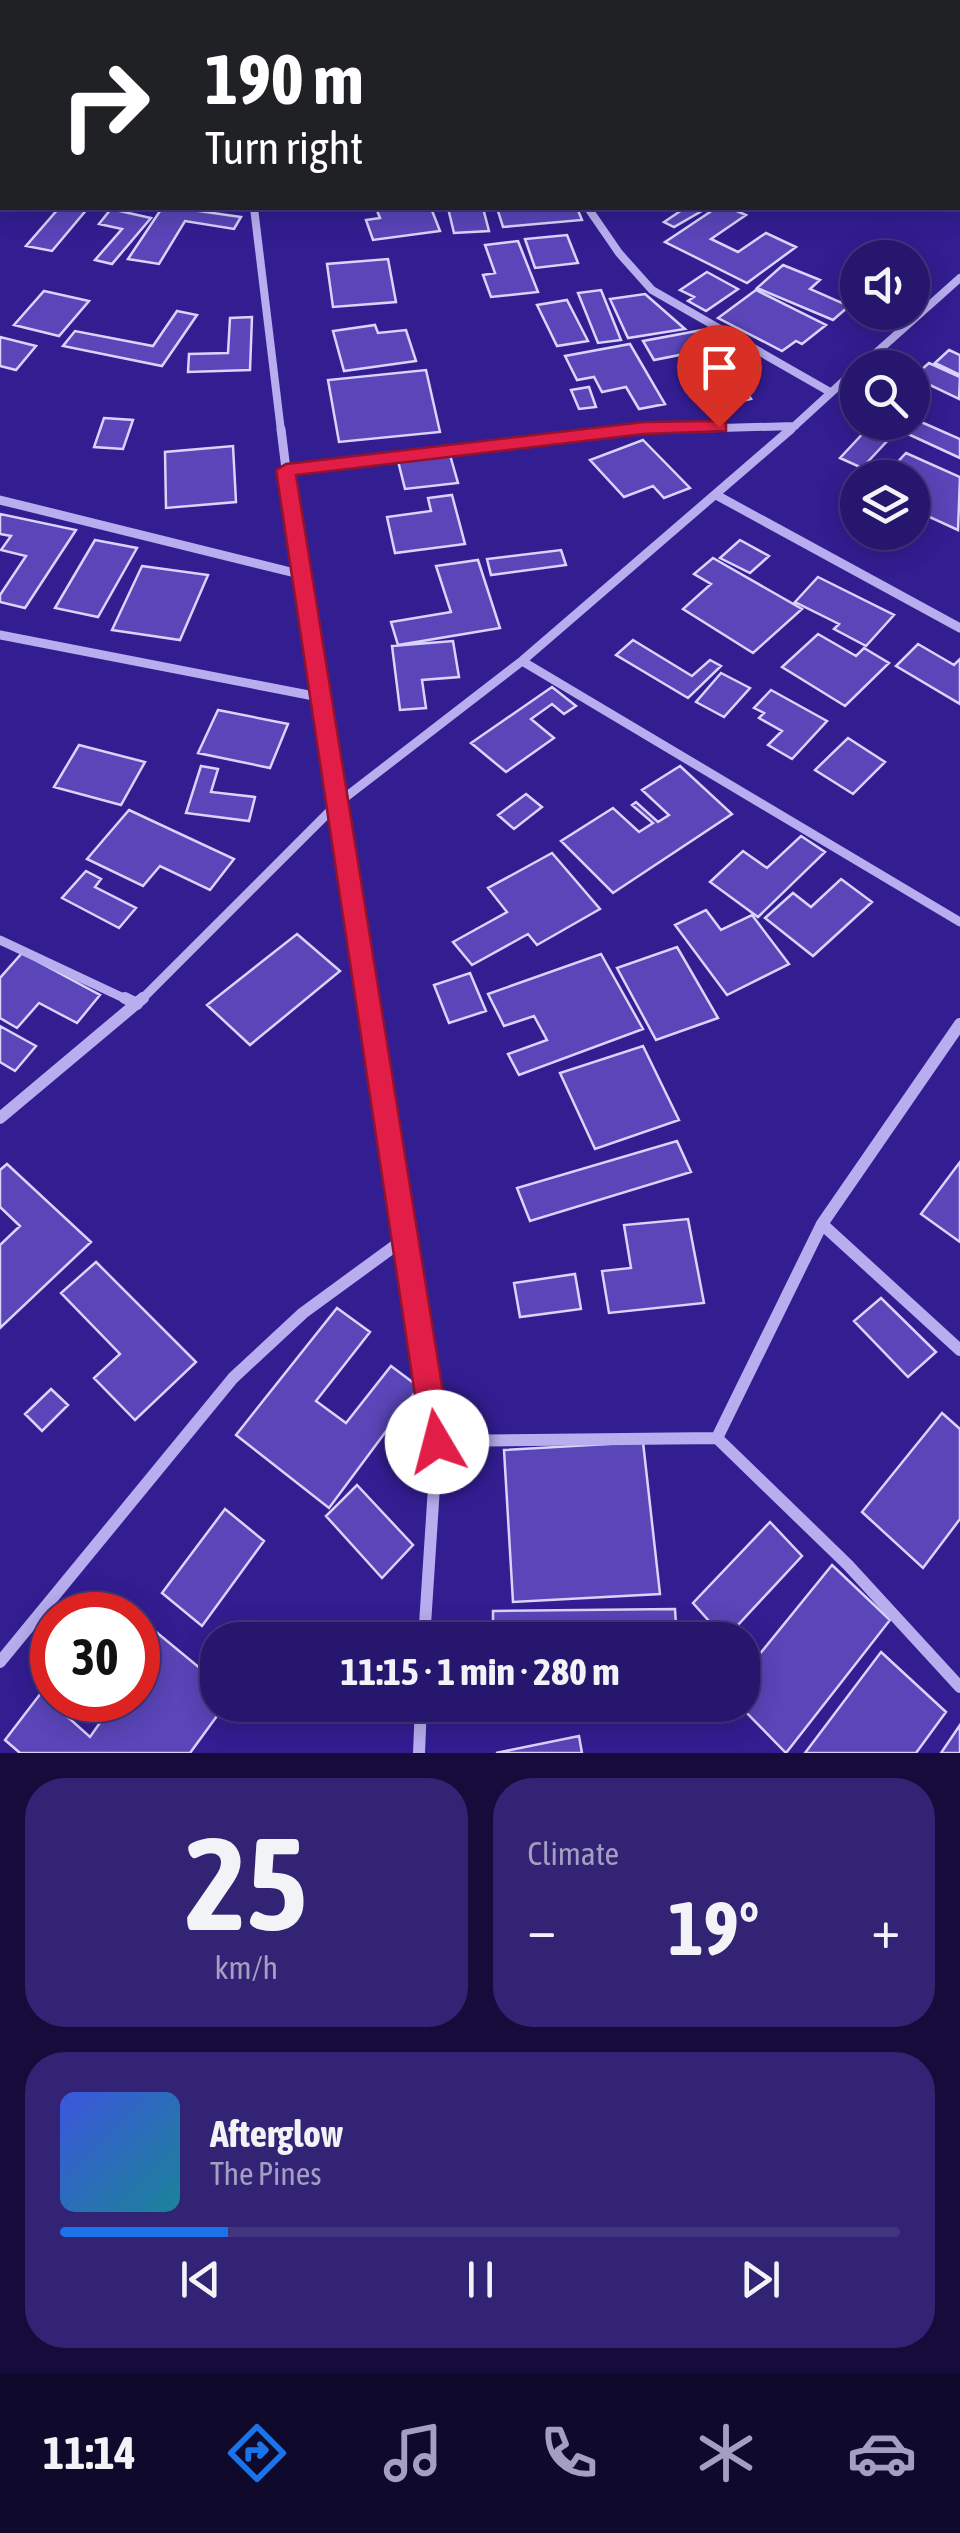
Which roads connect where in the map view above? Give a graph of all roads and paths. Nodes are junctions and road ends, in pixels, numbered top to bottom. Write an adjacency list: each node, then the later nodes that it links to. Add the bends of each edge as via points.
1 (254, 210): 8 (street)
2 (589, 210): 6 (street, via 652,290)
3 (958, 282): 4 (street)
4 (879, 350)
5 (840, 383): 6 (street)
6 (830, 392): 7 (street)
7 (794, 426): 8 (street, via 644,428); 9 (street)
8 (286, 470): 11 (street)
9 (718, 496): 12 (street); 14 (street)
10 (0, 500): 11 (street)
11 (299, 574): 15 (street)
12 (960, 628)
13 (0, 635): 15 (street)
14 (522, 660): 16 (street); 17 (street)
15 (319, 697): 16 (street)
16 (338, 803): 19 (street); 23 (street)
17 (960, 922)
18 (0, 940): 19 (street)
19 (137, 1004): 21 (street)
20 (960, 1024): 22 (street)
21 (0, 1118)
22 (822, 1224): 24 (street); 25 (street)
23 (406, 1237): 26 (street); 28 (street, via 303,1313 233,1378)
24 (960, 1350)
25 (717, 1438): 26 (street); 29 (street, via 848,1564)
26 (437, 1442): 27 (street)
27 (425, 1622)
28 (0, 1662)
29 (960, 1686)
30 (420, 1722): 31 (street)
31 (419, 1753)

